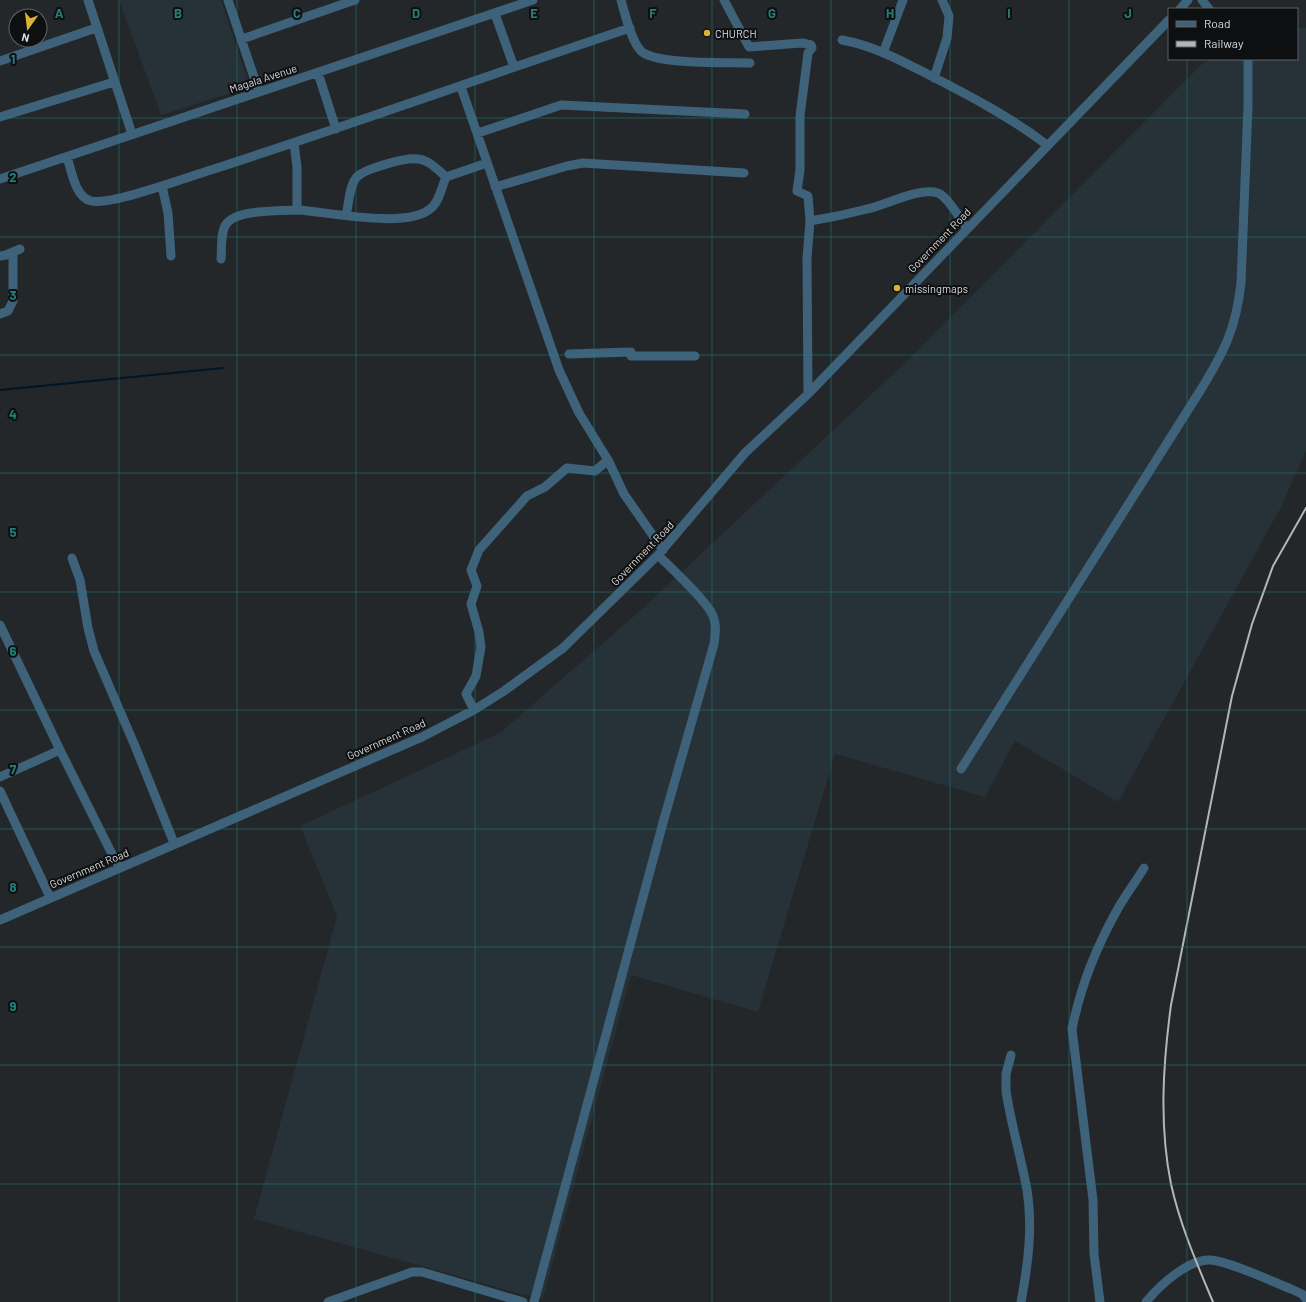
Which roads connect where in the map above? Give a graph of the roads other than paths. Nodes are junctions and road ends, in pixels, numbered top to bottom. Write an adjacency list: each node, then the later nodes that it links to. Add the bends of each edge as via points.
1 (88, 0): 15 (street)
2 (228, 0): 17 (street)
3 (356, 0): 17 (street)
4 (533, 0): 13 (street, Magala Avenue)
5 (621, 0): 16 (street)
6 (724, 0): 45 (street, via 748,46 802,43 811,45 800,116 800,170 797,191 808,196)
7 (903, 0): 19 (street)
8 (942, 0): 25 (street, via 949,16 947,38)
9 (1188, 0): 11 (street)
10 (1202, 0): 12 (street)
11 (1181, 8)
12 (1208, 8)
13 (495, 14): 23 (street); 24 (street, Magala Avenue)
14 (1168, 21): 35 (street, Government Road)
15 (96, 28): 21 (street); 26 (street)
16 (630, 28): 22 (street, via 641,51 657,59); 23 (street)
17 (242, 39): 28 (street)
18 (842, 40): 19 (street, via 862,43)
19 (883, 53): 25 (street)
20 (1248, 60): 60 (street, via 1241,283 1232,332 1200,391)
21 (0, 61)
22 (750, 63)
23 (514, 67): 27 (street)
24 (318, 72): 28 (street, Magala Avenue); 31 (street)
25 (934, 78): 35 (street, via 1028,131)
26 (114, 82): 30 (street); 32 (street)
27 (461, 87): 31 (street); 33 (street)
28 (259, 92): 32 (street, Magala Avenue)
29 (745, 114): 33 (street, via 561,105)
30 (0, 117)
31 (336, 129): 34 (street)
32 (132, 134): 36 (street, Magala Avenue)
33 (478, 134): 37 (street)
34 (294, 143): 41 (street); 43 (street, via 297,173)
35 (1047, 145): 46 (street, Government Road)
36 (67, 157): 40 (street, Magala Avenue); 41 (street, via 79,193 85,199 102,202)
37 (487, 162): 39 (street); 42 (street)
38 (744, 173): 42 (street, via 583,163)
39 (446, 177): 44 (street, via 436,201 430,209 418,215 376,218); 44 (street, via 428,162 418,159 406,159 363,173 356,178 352,187)
40 (0, 179)
41 (162, 186): 48 (street, via 168,213)
42 (496, 187): 54 (street, via 559,370 579,414)
43 (296, 210): 44 (street); 49 (street, via 250,213 232,219 226,224 223,232)
44 (346, 214)
45 (810, 221): 46 (street, via 870,209 909,196 931,192 946,199); 53 (street, via 807,258)
46 (967, 229): 53 (street, Government Road)
47 (0, 256): 50 (street, via 16,250 13,301 8,311)
48 (171, 256)
49 (221, 259)
50 (0, 314)
51 (569, 354): 52 (street)
52 (695, 356)
53 (808, 394): 55 (street, Government Road, via 745,453)
54 (608, 460): 55 (street, via 624,494); 58 (street, via 595,471 567,468 545,487 527,496 476,555 471,570 477,586 471,604 481,640 476,676 466,694)
55 (661, 553): 58 (street, Government Road, via 563,648); 73 (street, via 713,616 716,630 714,644 664,819)
56 (72, 558): 63 (street, via 80,580 94,651)
57 (0, 626): 59 (street)
58 (474, 710): 63 (street, Government Road, via 422,737)
59 (60, 750): 61 (street); 64 (street)
60 (961, 769)
61 (0, 777)
62 (0, 791): 66 (street)
63 (174, 843): 64 (street, Government Road)
64 (119, 868): 66 (street, Government Road)
65 (1144, 868): 75 (street, via 1116,912 1094,958 1072,1029 1093,1200 1094,1254)
66 (50, 897): 67 (street, Government Road)
67 (0, 920)
68 (1011, 1055): 74 (street, via 1006,1074 1006,1091 1027,1190 1030,1219 1029,1251)
69 (486, 1297): 71 (street, via 422,1272 412,1272); 72 (street)
70 (1306, 1299): 76 (street, via 1291,1289 1210,1259 1181,1270)
71 (328, 1302)
72 (523, 1302)
73 (534, 1302)
74 (1020, 1302)
75 (1100, 1302)
76 (1146, 1302)

